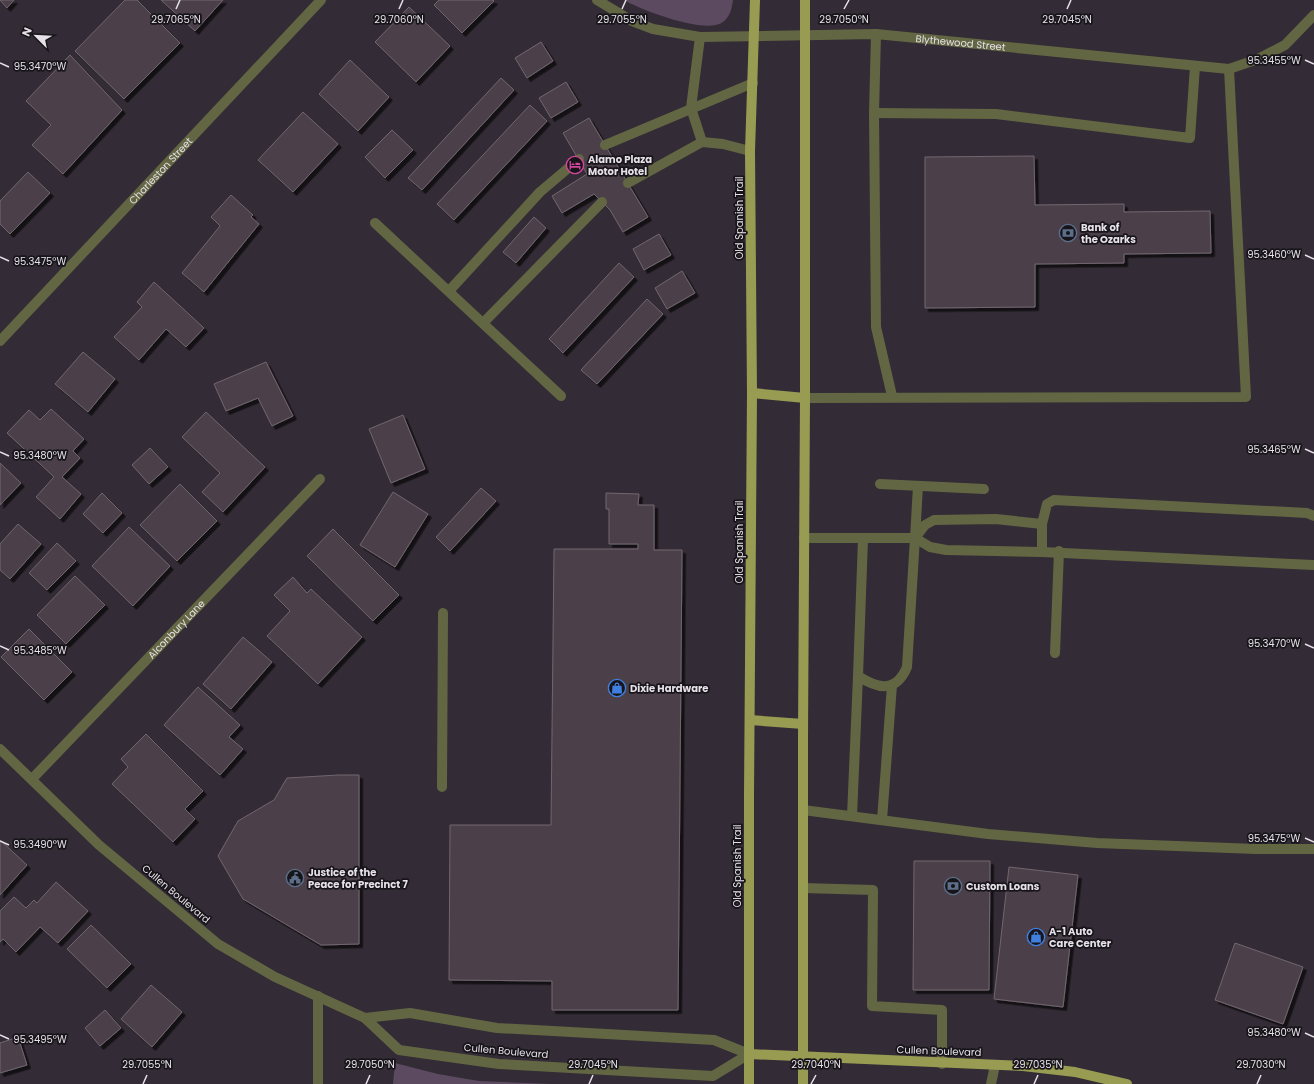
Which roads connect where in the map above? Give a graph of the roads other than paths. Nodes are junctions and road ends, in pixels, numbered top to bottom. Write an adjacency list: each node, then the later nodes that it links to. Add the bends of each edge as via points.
1 (321, 0): 24 (street, Charleston Street)
2 (597, 0): 9 (street, Blythewood Street, via 632,21 653,29)
3 (755, 0): 8 (main road, Old Spanish Trail)
4 (805, 0): 7 (main road)
5 (1314, 15): 11 (street, Blythewood Street, via 1285,45 1258,59)
6 (876, 34): 7 (street, Blythewood Street); 10 (street, Blythewood Street); 14 (street)
7 (804, 35): 8 (street, Blythewood Street); 28 (main road)
8 (755, 36): 9 (street, Blythewood Street); 12 (main road, Old Spanish Trail)
9 (700, 37): 13 (street)
10 (1195, 66): 11 (street, Blythewood Street); 14 (street, via 1190,138 996,114)
11 (1229, 69): 27 (street, via 1246,397)
12 (753, 83): 13 (street); 17 (main road, Old Spanish Trail)
13 (691, 108): 15 (street); 16 (street)
14 (874, 113): 27 (street, via 876,327)
15 (702, 142): 17 (street); 19 (street)
16 (605, 145)
17 (750, 151): 25 (main road, Old Spanish Trail)
18 (579, 159): 22 (street, via 540,192)
19 (628, 183)
20 (602, 202): 23 (street)
21 (375, 223): 22 (street)
22 (449, 290): 23 (street)
23 (484, 322): 26 (street)
24 (0, 341)
25 (752, 393): 28 (main road); 45 (main road, Old Spanish Trail)
26 (561, 396)
27 (892, 396): 28 (street)
28 (806, 398): 35 (main road)
29 (320, 479): 48 (street, Alconbury Lane)
30 (880, 484): 31 (street)
31 (918, 486): 32 (street); 36 (street)
32 (984, 489)
33 (1314, 516): 34 (street, via 1307,513 1054,500 1047,504)
34 (1042, 524): 36 (street, via 996,519 934,520 925,525); 38 (street)
35 (804, 538): 37 (street); 46 (main road)
36 (915, 538): 37 (street); 38 (street, via 930,547 946,550); 44 (street, via 907,667 899,682)
37 (864, 539): 43 (street)
38 (1042, 552): 39 (street)
39 (1059, 552): 40 (street); 42 (street)
40 (1314, 565)
41 (443, 613): 49 (street)
42 (1055, 653)
43 (858, 676): 44 (street, via 879,687); 51 (street)
44 (892, 685): 52 (street)
45 (750, 720): 46 (main road); 57 (main road, Old Spanish Trail)
46 (803, 724): 50 (main road)
47 (0, 750): 48 (street, Cullen Boulevard)
48 (32, 779): 55 (street, Cullen Boulevard, via 99,845 218,944 275,977)
49 (442, 787)
50 (803, 810): 51 (street); 54 (main road)
51 (852, 816): 52 (street)
52 (882, 820): 53 (street, via 988,834 1097,843)
53 (1314, 849)
54 (803, 888): 58 (main road); 59 (street, via 873,890 872,1006 942,1010)
55 (318, 996): 56 (street, Cullen Boulevard); 61 (street)
56 (365, 1018): 57 (street, Cullen Boulevard, via 410,1013 497,1028 714,1040); 57 (street, Cullen Boulevard, via 399,1050 499,1064 713,1076)
57 (749, 1054): 58 (main road, Cullen Boulevard); 62 (main road, Old Spanish Trail)
58 (803, 1057): 59 (main road, Cullen Boulevard); 63 (main road)
59 (942, 1064): 60 (main road, Cullen Boulevard)
60 (995, 1065): 64 (street); 65 (main road, Cullen Boulevard, via 1076,1072)
61 (318, 1084)
62 (750, 1084)
63 (803, 1084)
64 (991, 1084)
65 (1127, 1084)

